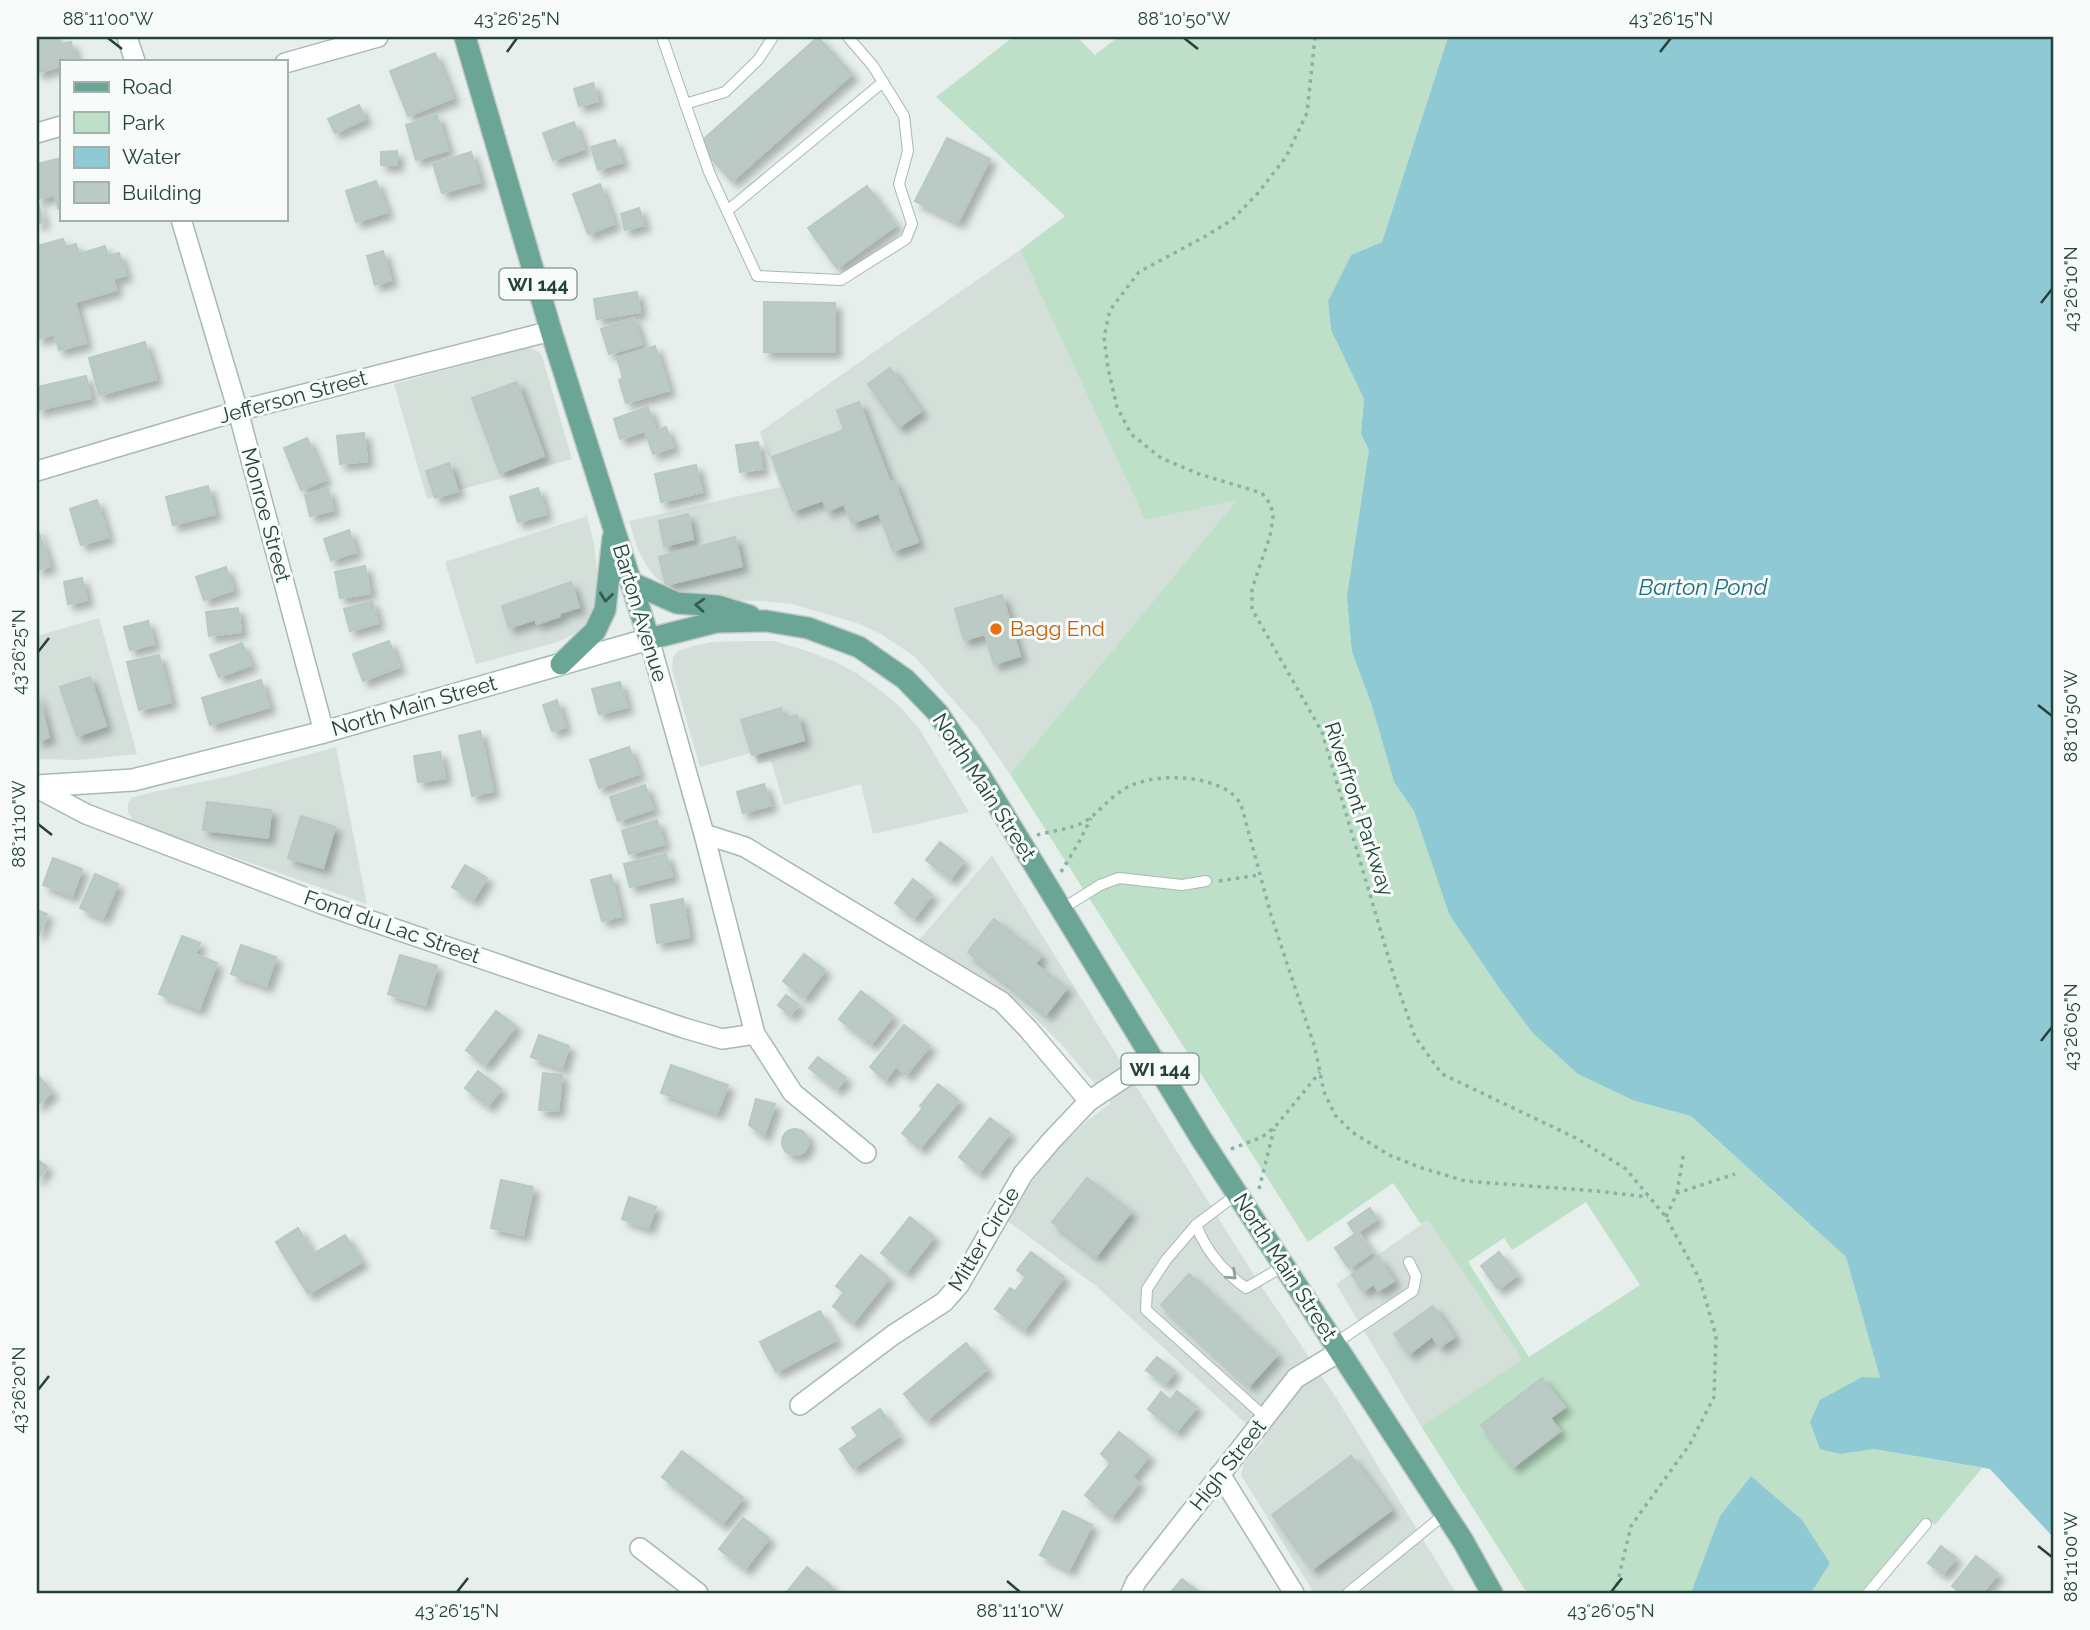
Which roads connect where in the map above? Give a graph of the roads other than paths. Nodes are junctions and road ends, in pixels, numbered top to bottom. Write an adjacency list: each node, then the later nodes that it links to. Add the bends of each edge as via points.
1 (127, 37): 7 (street)
2 (378, 37): 8 (street)
3 (465, 37): 15 (main road, Barton Avenue / WI 144)
4 (662, 37): 10 (lane)
5 (773, 37): 10 (lane, via 758,60 725,92)
6 (848, 37): 9 (lane)
7 (135, 60)
8 (287, 62)
9 (883, 82): 13 (lane); 13 (lane, via 904,116 908,151 899,184 912,224 906,239 841,281 757,276)
10 (685, 104): 13 (lane)
11 (60, 126): 12 (street)
12 (37, 133)
13 (727, 211)
14 (181, 220): 16 (street, Monroe Street)
15 (551, 331): 16 (street, Jefferson Street); 18 (main road, Barton Avenue / WI 144)
16 (238, 411): 17 (street, Jefferson Street); 23 (street, Monroe Street)
17 (37, 470)
18 (614, 529): 19 (main road, Barton Avenue / WI 144); 22 (main road, one-way to 22, via 605,610 595,631)
19 (632, 583): 20 (main road, one-way to 19, via 718,606 677,603); 21 (main road, Barton Avenue / WI 144)
20 (766, 621): 21 (main road, North Main Street / WI 144, via 716,622); 27 (main road, North Main Street / WI 144, via 808,628 859,647 905,679 937,712)
21 (649, 639): 22 (main road, North Main Street); 25 (street, Barton Avenue)
22 (561, 664): 23 (main road, North Main Street)
23 (324, 732): 24 (main road, North Main Street, via 133,780)
24 (37, 787): 28 (street, Fond du Lac Street, via 86,814 322,904 684,1028 722,1039)
25 (704, 834): 28 (street, Barton Avenue); 30 (street, via 745,847 1002,1002)
26 (1206, 881): 27 (lane, via 1182,885 1119,878)
27 (1062, 909): 29 (main road, North Main Street / WI 144)
28 (755, 1034): 31 (street, Barton Avenue, via 793,1093)
29 (1154, 1058): 30 (street, Mitter Circle); 32 (main road, North Main Street / WI 144)
30 (1089, 1101): 37 (street, Mitter Circle, via 1023,1174 959,1285 944,1302)
31 (866, 1153)
32 (1238, 1194): 33 (lane); 35 (main road, North Main Street / WI 144)
33 (1196, 1225): 35 (lane, one-way to 35, via 1203,1242 1231,1277 1246,1287); 38 (lane, via 1147,1289 1146,1310)
34 (1409, 1262): 36 (lane, via 1416,1276 1413,1291)
35 (1284, 1266): 36 (main road, North Main Street / WI 144)
36 (1336, 1348): 38 (street, High Street, via 1296,1378); 40 (main road, North Main Street / WI 144)
37 (800, 1405)
38 (1265, 1417): 39 (street, High Street)
39 (1220, 1474): 44 (street, High Street); 45 (street)
40 (1445, 1514): 46 (lane); 47 (main road, North Main Street / WI 144)
41 (1926, 1524): 48 (lane)
42 (640, 1548): 43 (street)
43 (698, 1593)
44 (1131, 1593)
45 (1294, 1593)
46 (1348, 1593)
47 (1492, 1593)
48 (1868, 1593)

